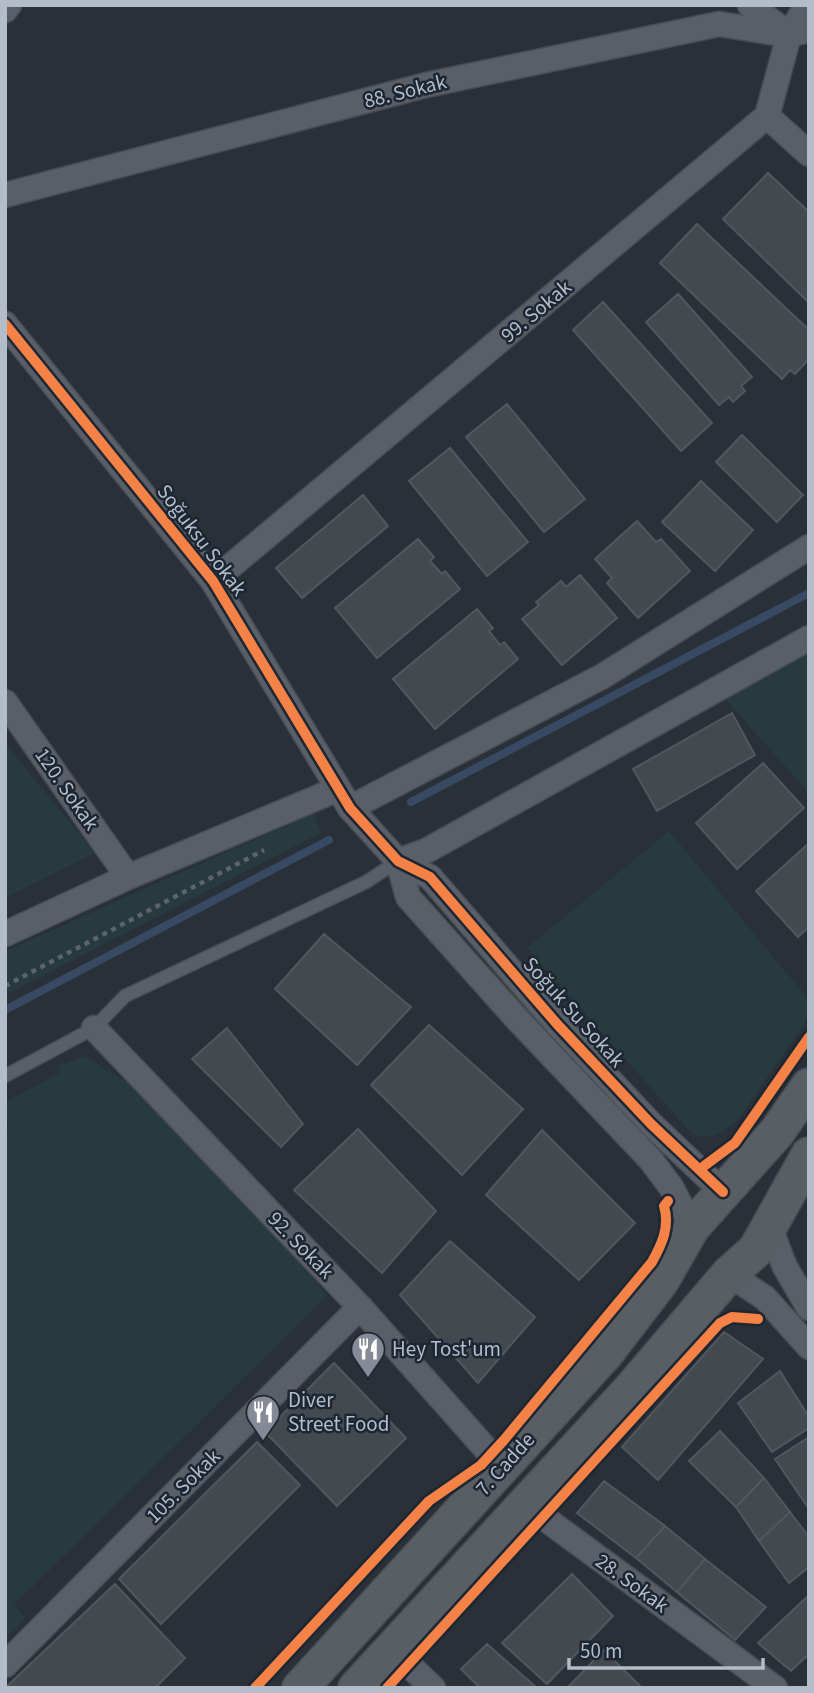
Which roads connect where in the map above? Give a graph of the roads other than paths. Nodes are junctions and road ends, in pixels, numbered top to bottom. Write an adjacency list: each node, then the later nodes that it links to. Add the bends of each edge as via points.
1 (9, 5): 4 (street)
2 (750, 5): 5 (street)
3 (807, 5): 5 (street)
4 (5, 10)
5 (799, 33): 6 (street); 8 (street, 88. Sokak, via 719,24 426,85)
6 (767, 116): 7 (street); 11 (street, 99. Sokak)
7 (809, 154)
8 (5, 195)
9 (5, 324): 11 (street, Soğuksu Sokak)
10 (809, 547): 14 (street, via 603,676)
11 (213, 581): 14 (street, Soğuksu Sokak)
12 (809, 638): 15 (street, via 426,851)
13 (5, 702): 16 (street, 120. Sokak)
14 (344, 799): 15 (street, Soğuksu Sokak); 16 (street)
15 (398, 861): 18 (lane, via 366,882 125,996); 22 (street, Soğuk Su Sokak, via 430,877 585,1054 660,1134); 24 (street, via 408,897 650,1159)
16 (128, 877): 17 (street)
17 (5, 934)
18 (93, 1028): 19 (lane); 26 (street, 92. Sokak)
19 (5, 1076)
20 (809, 1086): 22 (main road, via 777,1132)
21 (809, 1155): 23 (main road)
22 (723, 1192): 23 (main road); 24 (main road)
23 (769, 1226): 25 (main road, via 756,1250); 27 (street, via 785,1267)
24 (692, 1227): 25 (main road, via 714,1264); 29 (main road, 7. Cadde, via 661,1281 606,1353)
25 (729, 1273): 28 (street, via 765,1298); 30 (main road, 7. Cadde, via 632,1388)
26 (360, 1307): 29 (street, 92. Sokak); 32 (street, 105. Sokak)
27 (809, 1308)
28 (809, 1348)
29 (502, 1467): 33 (main road, 7. Cadde)
30 (520, 1509): 31 (main road, 7. Cadde); 36 (street, 28. Sokak, via 543,1517)
31 (392, 1649): 34 (main road, 7. Cadde); 35 (street)
32 (5, 1665)
33 (300, 1688)
34 (356, 1688)
35 (433, 1688)
36 (775, 1688)

